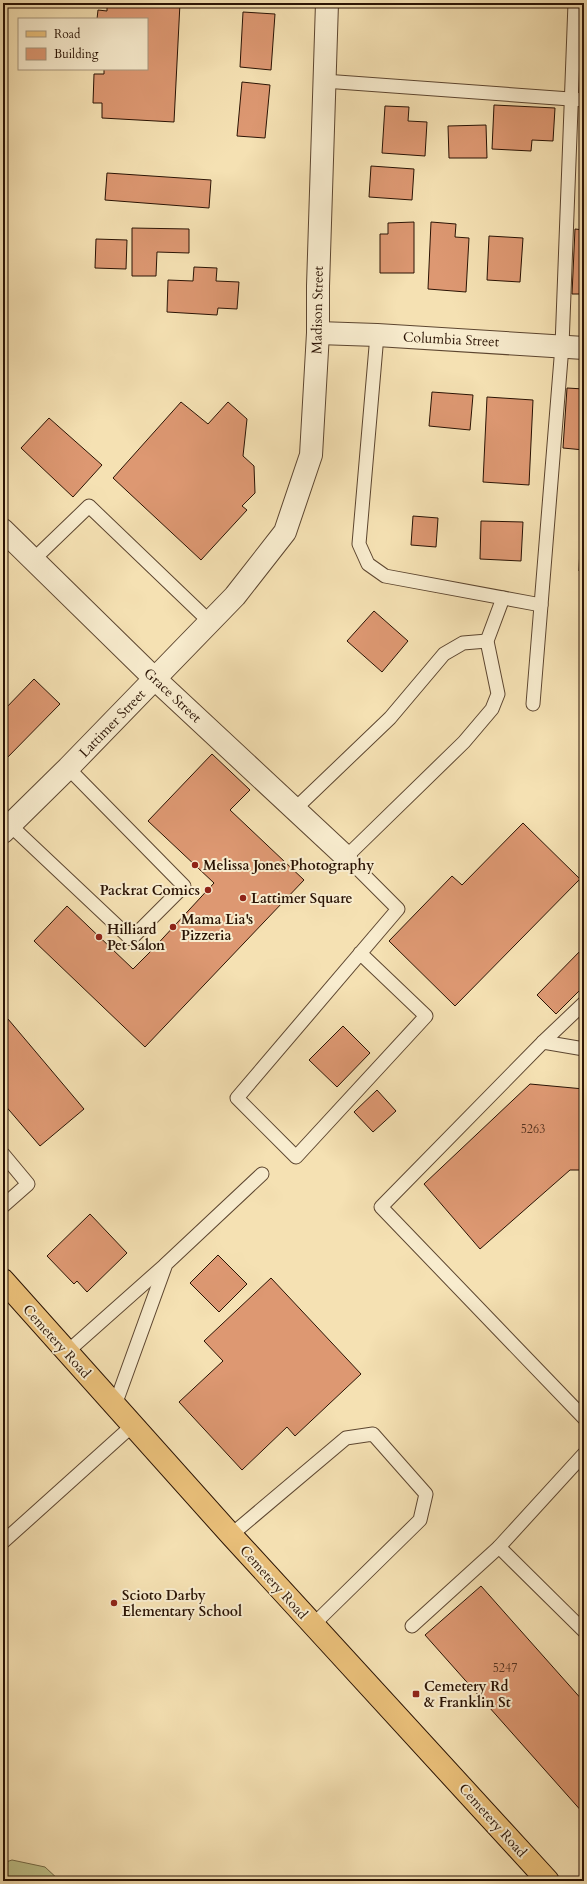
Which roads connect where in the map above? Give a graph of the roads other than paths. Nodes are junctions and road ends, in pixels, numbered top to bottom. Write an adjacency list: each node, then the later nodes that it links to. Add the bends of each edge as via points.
1 (327, 3): 3 (street, Madison Street)
2 (575, 3): 4 (lane)
3 (324, 81): 4 (lane); 5 (street, Madison Street)
4 (578, 99): 7 (lane)
5 (318, 333): 6 (street, Columbia Street); 11 (street, Madison Street, via 311,455 285,532)
6 (377, 335): 7 (street, Columbia Street); 12 (lane, via 359,544 368,564 385,576)
7 (562, 346): 8 (street, Columbia Street); 13 (lane)
8 (584, 348)
9 (3, 530): 10 (street, Grace Street)
10 (33, 560): 14 (lane, via 89,506); 16 (street, Grace Street)
11 (235, 596): 14 (street, Lattimer Street)
12 (503, 598): 13 (lane); 15 (lane)
13 (541, 605): 17 (lane)
14 (210, 622): 16 (street, Lattimer Street)
15 (487, 641): 19 (lane, via 463,643 444,654 390,718); 21 (lane, via 498,694 492,709 464,742)
16 (155, 679): 18 (street, Lattimer Street); 19 (street, Grace Street)
17 (533, 704)
18 (68, 768): 20 (street, Lattimer Street); 20 (lane, via 184,886 131,939)
19 (295, 809): 21 (street, Grace Street)
20 (7, 828)
21 (346, 857): 22 (lane, via 398,909)
22 (360, 953): 22 (lane, via 237,1098 296,1157 426,1016)
23 (584, 1004): 24 (lane)
24 (543, 1042): 25 (lane); 33 (lane, via 381,1207)
25 (584, 1049)
26 (3, 1154): 28 (lane, via 28,1184)
27 (262, 1174): 29 (lane)
28 (3, 1206)
29 (166, 1264): 31 (lane); 32 (lane)
30 (3, 1280): 31 (main road, Cemetery Road)
31 (67, 1352): 32 (main road, Cemetery Road)
32 (115, 1405): 34 (main road, Cemetery Road)
33 (584, 1418)
34 (132, 1425): 36 (main road, Cemetery Road); 37 (lane)
35 (584, 1454): 38 (lane)
36 (231, 1535): 39 (main road, Cemetery Road); 39 (lane, via 346,1438 373,1434 426,1494 420,1520)
37 (3, 1542)
38 (499, 1547): 40 (lane); 41 (lane)
39 (313, 1625): 42 (main road, Cemetery Road)
40 (412, 1626)
41 (584, 1631)
42 (548, 1881)

